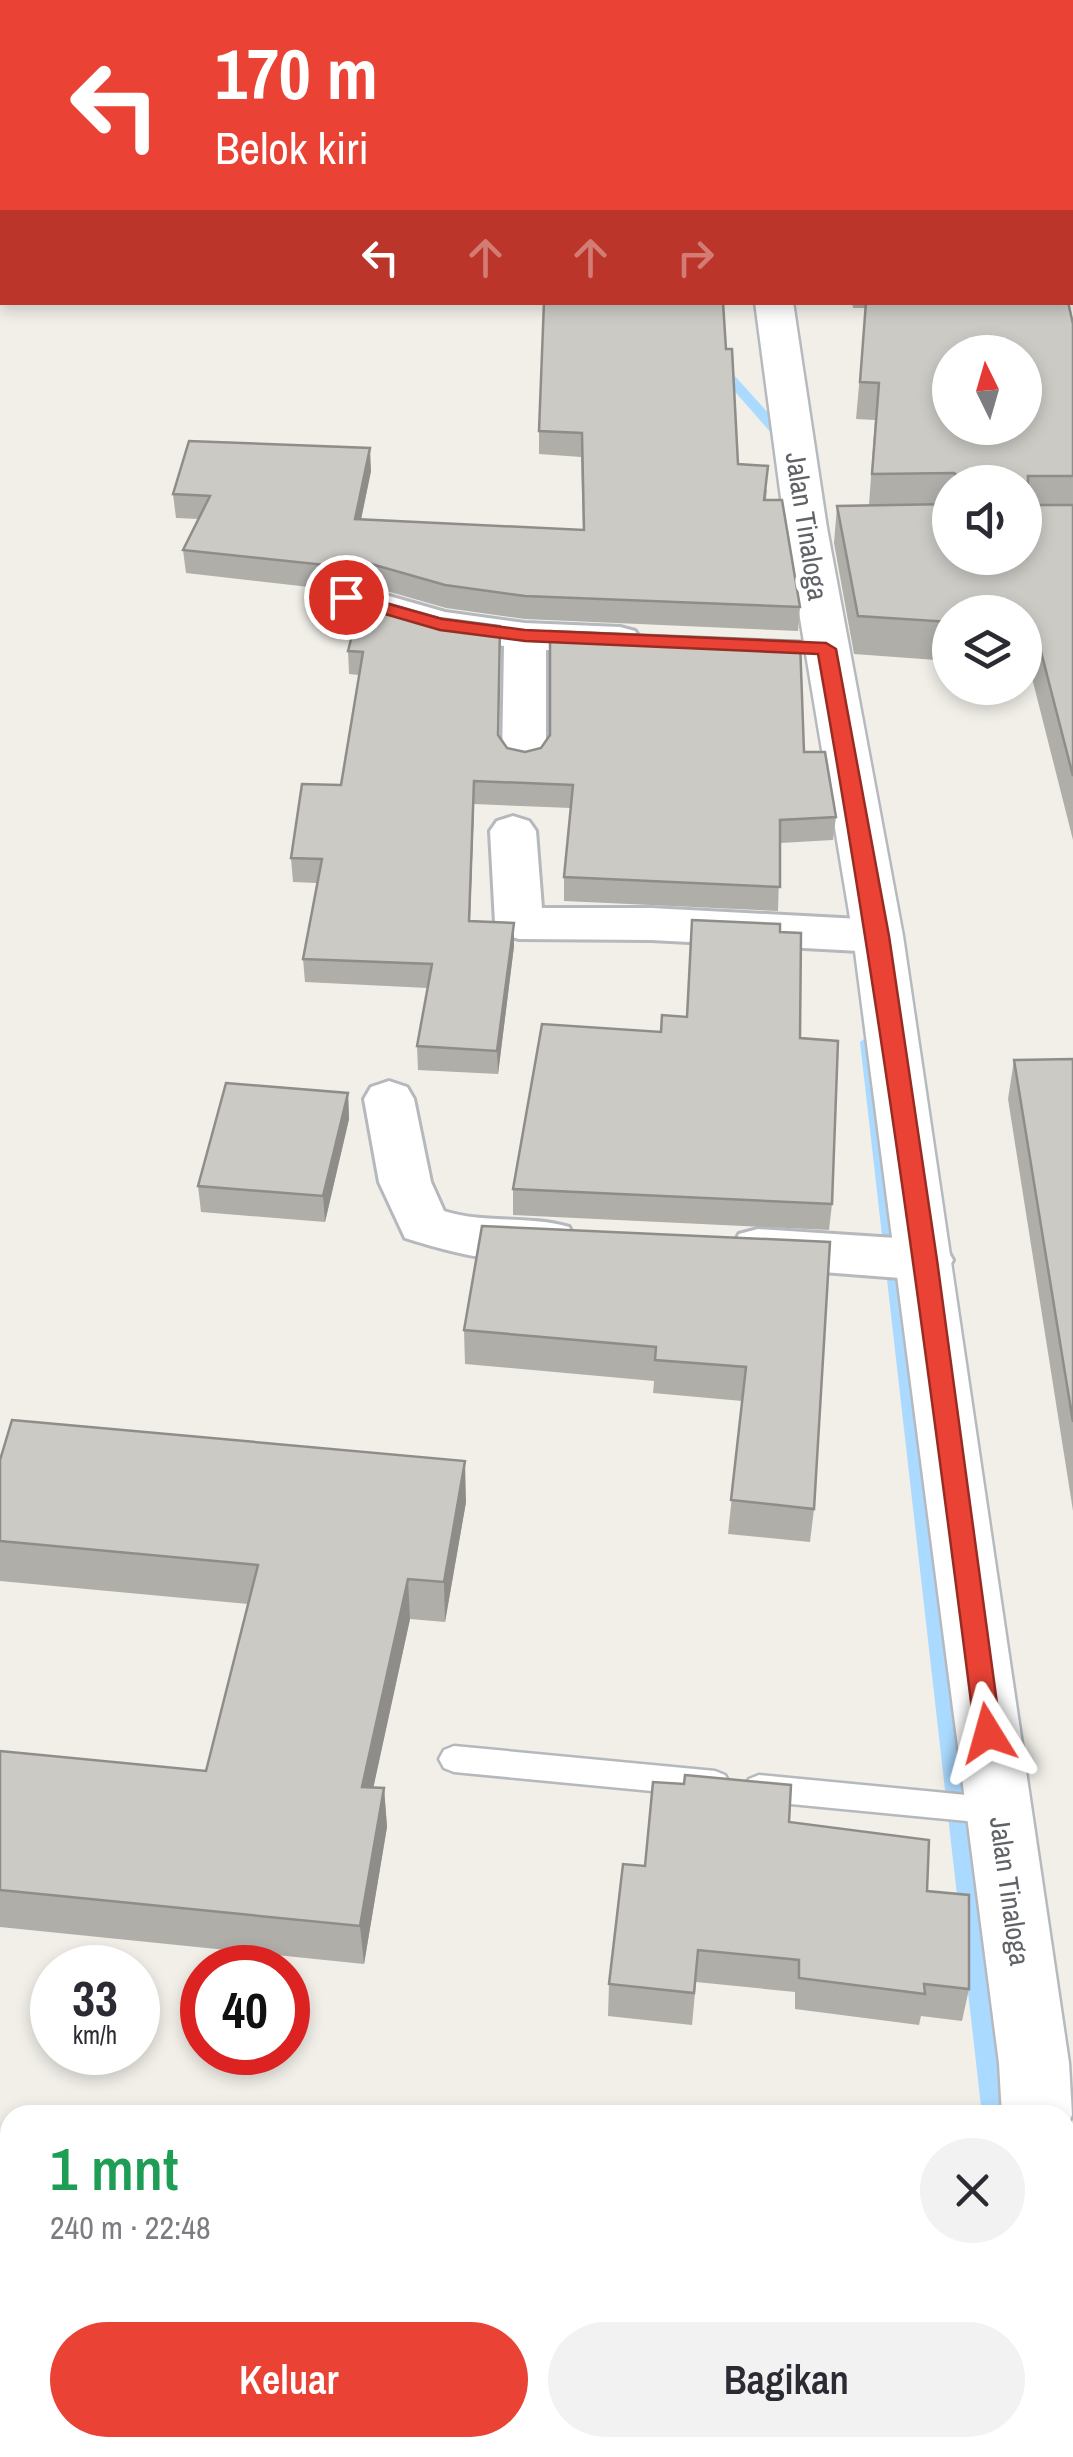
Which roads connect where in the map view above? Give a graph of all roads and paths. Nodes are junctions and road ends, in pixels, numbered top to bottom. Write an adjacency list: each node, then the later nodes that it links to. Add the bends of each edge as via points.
1 (775, 305): 7 (street, Jalan Tinaloga, via 825,528 808,648)
2 (346, 597): 3 (street, via 440,624)
3 (525, 636): 4 (street); 5 (street)
4 (660, 642)
5 (524, 758)
6 (513, 831): 7 (street, via 519,923)
7 (878, 936): 11 (street, Jalan Tinaloga)
8 (388, 1100): 9 (street, via 405,1182 424,1224 480,1238)
9 (605, 1243)
10 (717, 1246): 11 (street)
11 (926, 1260): 13 (street, Jalan Tinaloga)
12 (454, 1759): 13 (lane)
13 (998, 1812): 14 (street, Jalan Tinaloga)
14 (1036, 2105)

